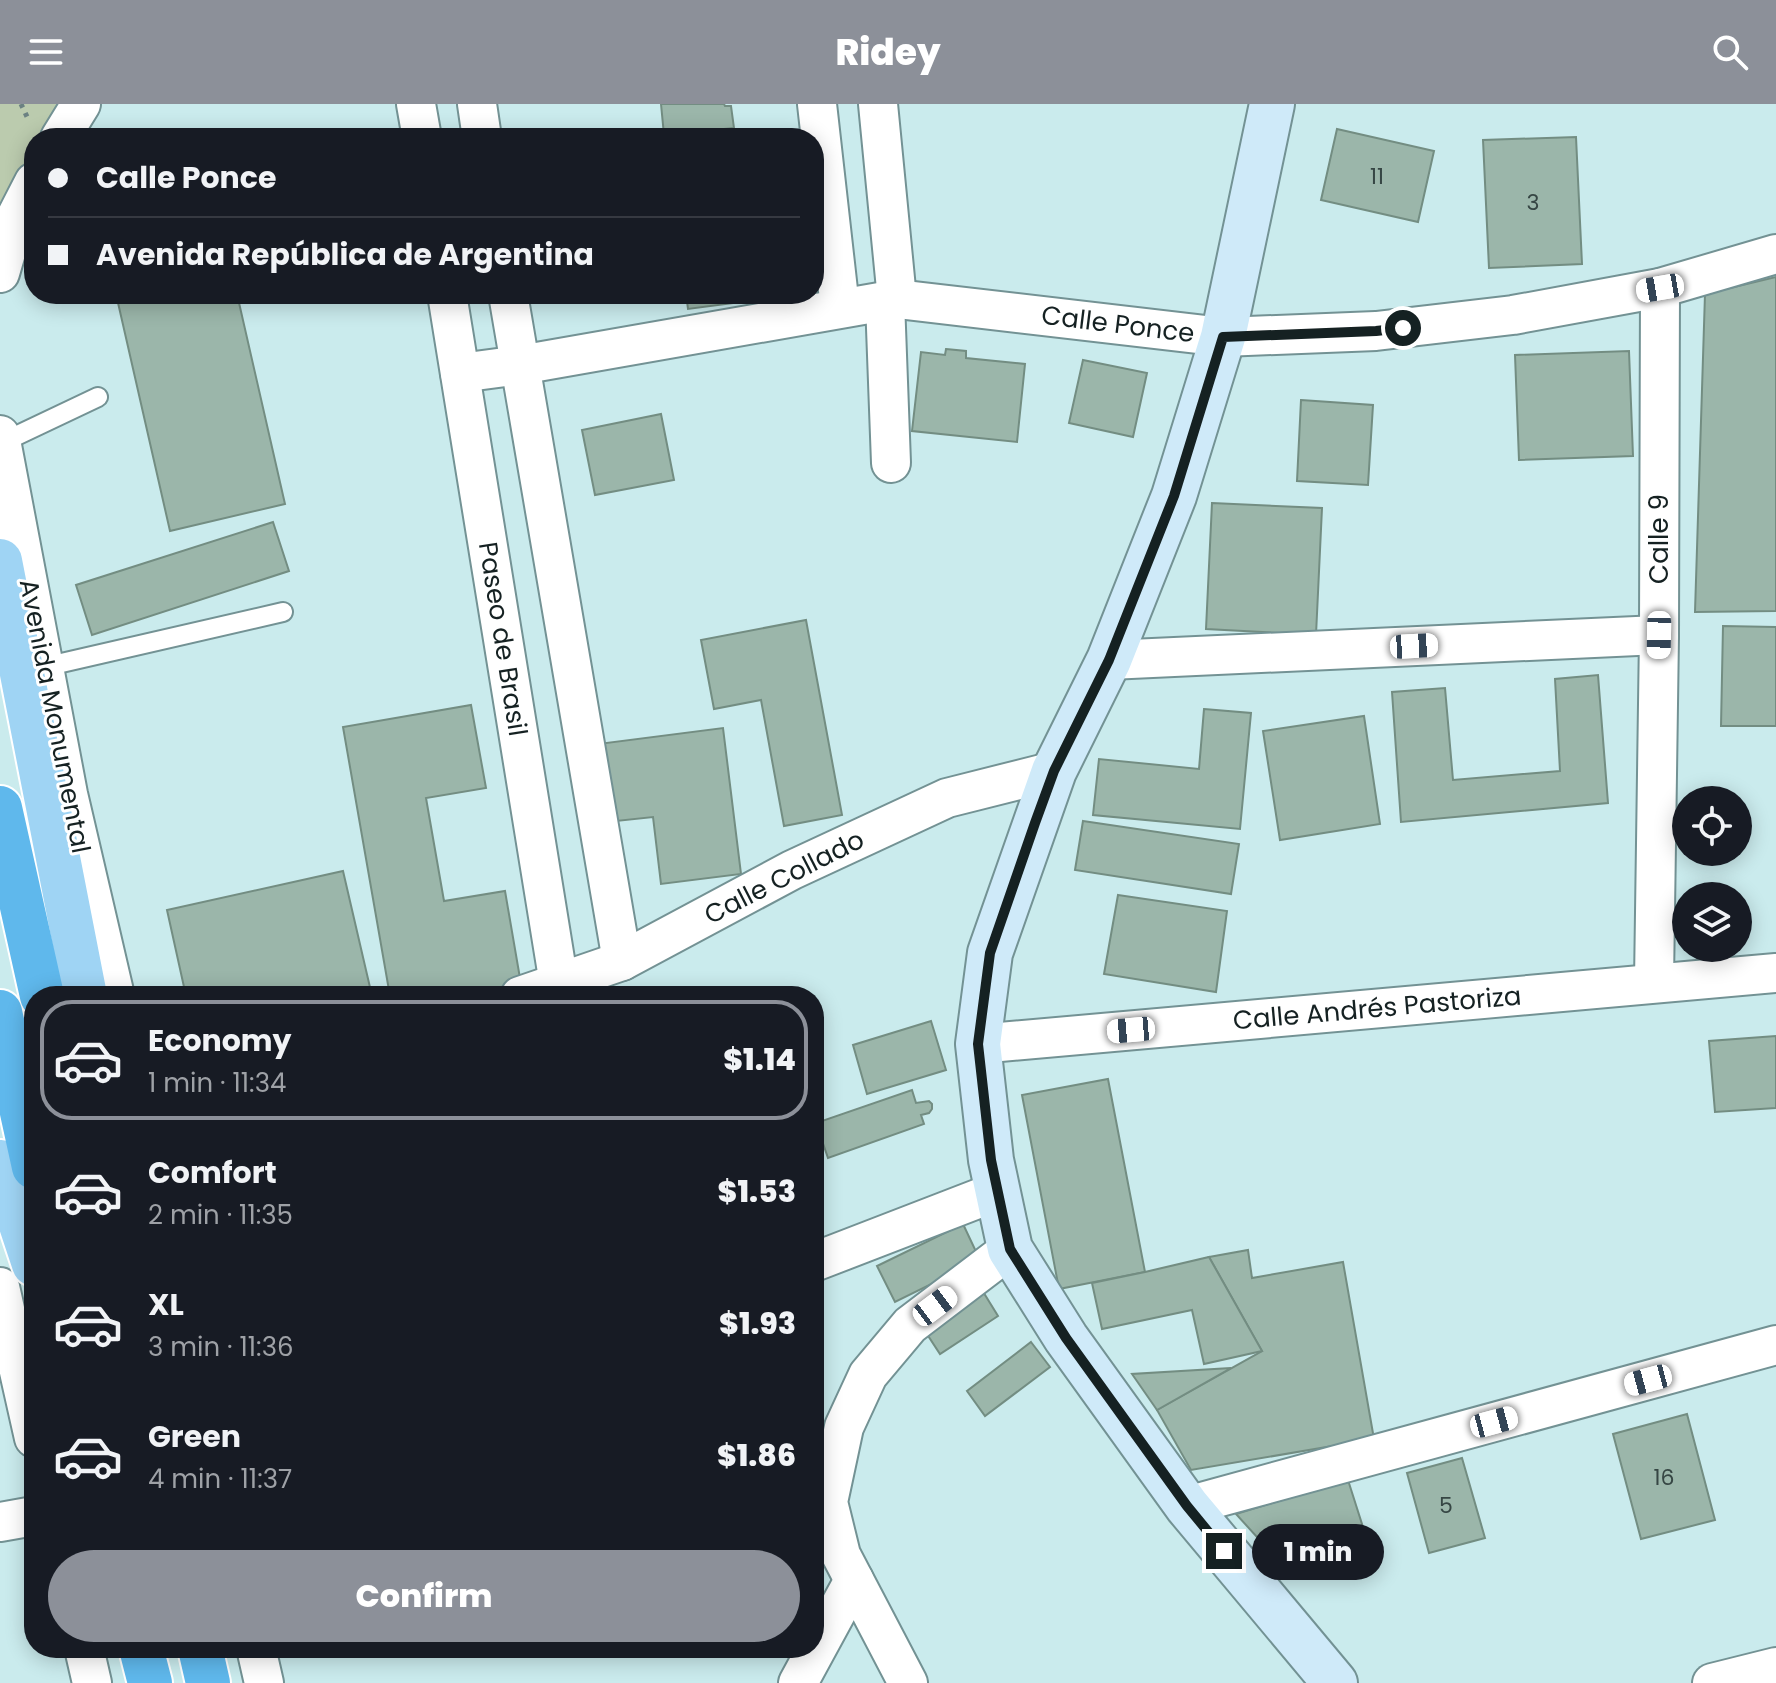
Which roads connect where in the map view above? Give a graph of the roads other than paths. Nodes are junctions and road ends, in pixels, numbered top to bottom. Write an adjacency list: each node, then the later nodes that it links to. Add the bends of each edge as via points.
1 (81, 104): 7 (street)
2 (416, 104): 8 (street)
3 (477, 104): 9 (street)
4 (817, 104): 10 (street)
5 (878, 104): 16 (street)
6 (1272, 104): 20 (main road)
7 (66, 128)
8 (420, 128)
9 (481, 128)
10 (820, 128)
11 (824, 166): 19 (street)
12 (24, 201): 14 (street)
13 (1776, 254): 15 (street, Calle Ponce)
14 (0, 273)
15 (1660, 288): 20 (street, Calle Ponce, via 1513,315 1376,331); 28 (street, Calle 9)
16 (891, 300): 19 (street, Calle Ponce); 20 (street, Calle Ponce); 25 (street)
17 (449, 304): 22 (street, Paseo de Brasil)
18 (510, 304): 21 (street)
19 (840, 308): 21 (street, Calle Ponce)
20 (1223, 337): 29 (main road, via 1174,496)
21 (520, 365): 22 (street, Calle Ponce); 34 (street)
22 (460, 373): 37 (street, Paseo de Brasil)
23 (98, 397): 24 (lane)
24 (1, 439): 30 (street, Avenida Monumental)
25 (891, 463)
26 (1, 564): 32 (main road); 39 (main road)
27 (283, 612): 30 (lane)
28 (1659, 635): 29 (street); 36 (street, Calle 9)
29 (1109, 660): 31 (main road)
30 (44, 667): 32 (street, Avenida Monumental)
31 (1054, 771): 34 (street, Calle Collado, via 947,798 792,870); 43 (main road, via 990,953)
32 (68, 794): 40 (street, Avenida Monumental)
33 (0, 808): 38 (highway)
34 (622, 961): 37 (street, Calle Collado)
35 (1776, 973): 36 (street, Calle Andrés Pastoriza)
36 (1654, 982): 43 (street, Calle Andrés Pastoriza)
37 (559, 984): 41 (street, Calle Collado)
38 (40, 986)
39 (83, 986)
40 (113, 986)
41 (552, 986)
42 (0, 1012): 44 (highway)
43 (978, 1044): 46 (main road)
44 (24, 1121)
45 (0, 1162): 47 (main road)
46 (998, 1191): 48 (main road); 49 (street)
47 (24, 1234)
48 (1010, 1249): 53 (main road, via 1066,1338); 56 (street, via 910,1325 868,1375 844,1427 828,1502 841,1555)
49 (824, 1258)
50 (0, 1287): 52 (street)
51 (1776, 1345): 53 (street)
52 (24, 1394)
53 (1187, 1506): 68 (main road)
54 (24, 1518): 55 (street)
55 (0, 1522)
56 (854, 1580): 57 (street); 67 (street)
57 (824, 1635)
58 (86, 1658): 63 (street)
59 (144, 1658): 64 (highway)
60 (258, 1658): 65 (street)
61 (812, 1658): 66 (street)
62 (1776, 1667): 69 (street)
63 (92, 1683)
64 (150, 1683)
65 (264, 1683)
66 (798, 1683)
67 (908, 1683)
68 (1335, 1683)
69 (1712, 1683)

